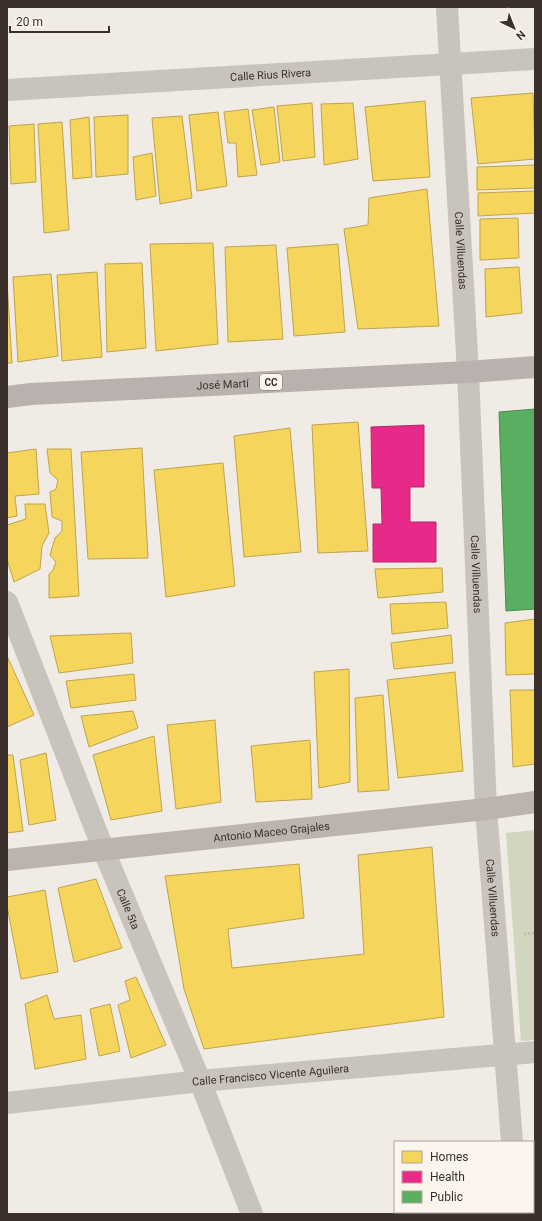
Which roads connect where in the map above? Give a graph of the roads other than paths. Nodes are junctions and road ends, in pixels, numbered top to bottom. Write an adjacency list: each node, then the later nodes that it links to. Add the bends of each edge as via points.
1 (447, 7): 3 (street, Calle Villuendas)
2 (535, 59): 3 (street, Calle Rius Rivera)
3 (451, 64): 4 (street, Calle Rius Rivera); 6 (street, Calle Villuendas)
4 (7, 90)
5 (535, 367): 6 (main road, José Martí / CC)
6 (468, 372): 7 (main road, José Martí / CC); 10 (street, Calle Villuendas)
7 (7, 397)
8 (7, 602): 11 (street, Calle 5ta)
9 (535, 802): 10 (street, Antonio Maceo Grajales)
10 (486, 809): 11 (street, Antonio Maceo Grajales); 14 (street, Calle Villuendas)
11 (104, 851): 12 (street, Antonio Maceo Grajales); 15 (street, Calle 5ta)
12 (7, 860)
13 (535, 1052): 14 (street, Calle Francisco Vicente Aguilera)
14 (505, 1055): 15 (street, Calle Francisco Vicente Aguilera); 17 (street, Calle Villuendas)
15 (200, 1081): 16 (street, Calle Francisco Vicente Aguilera); 18 (street, Calle 5ta)
16 (7, 1103)
17 (512, 1141)
18 (252, 1214)

